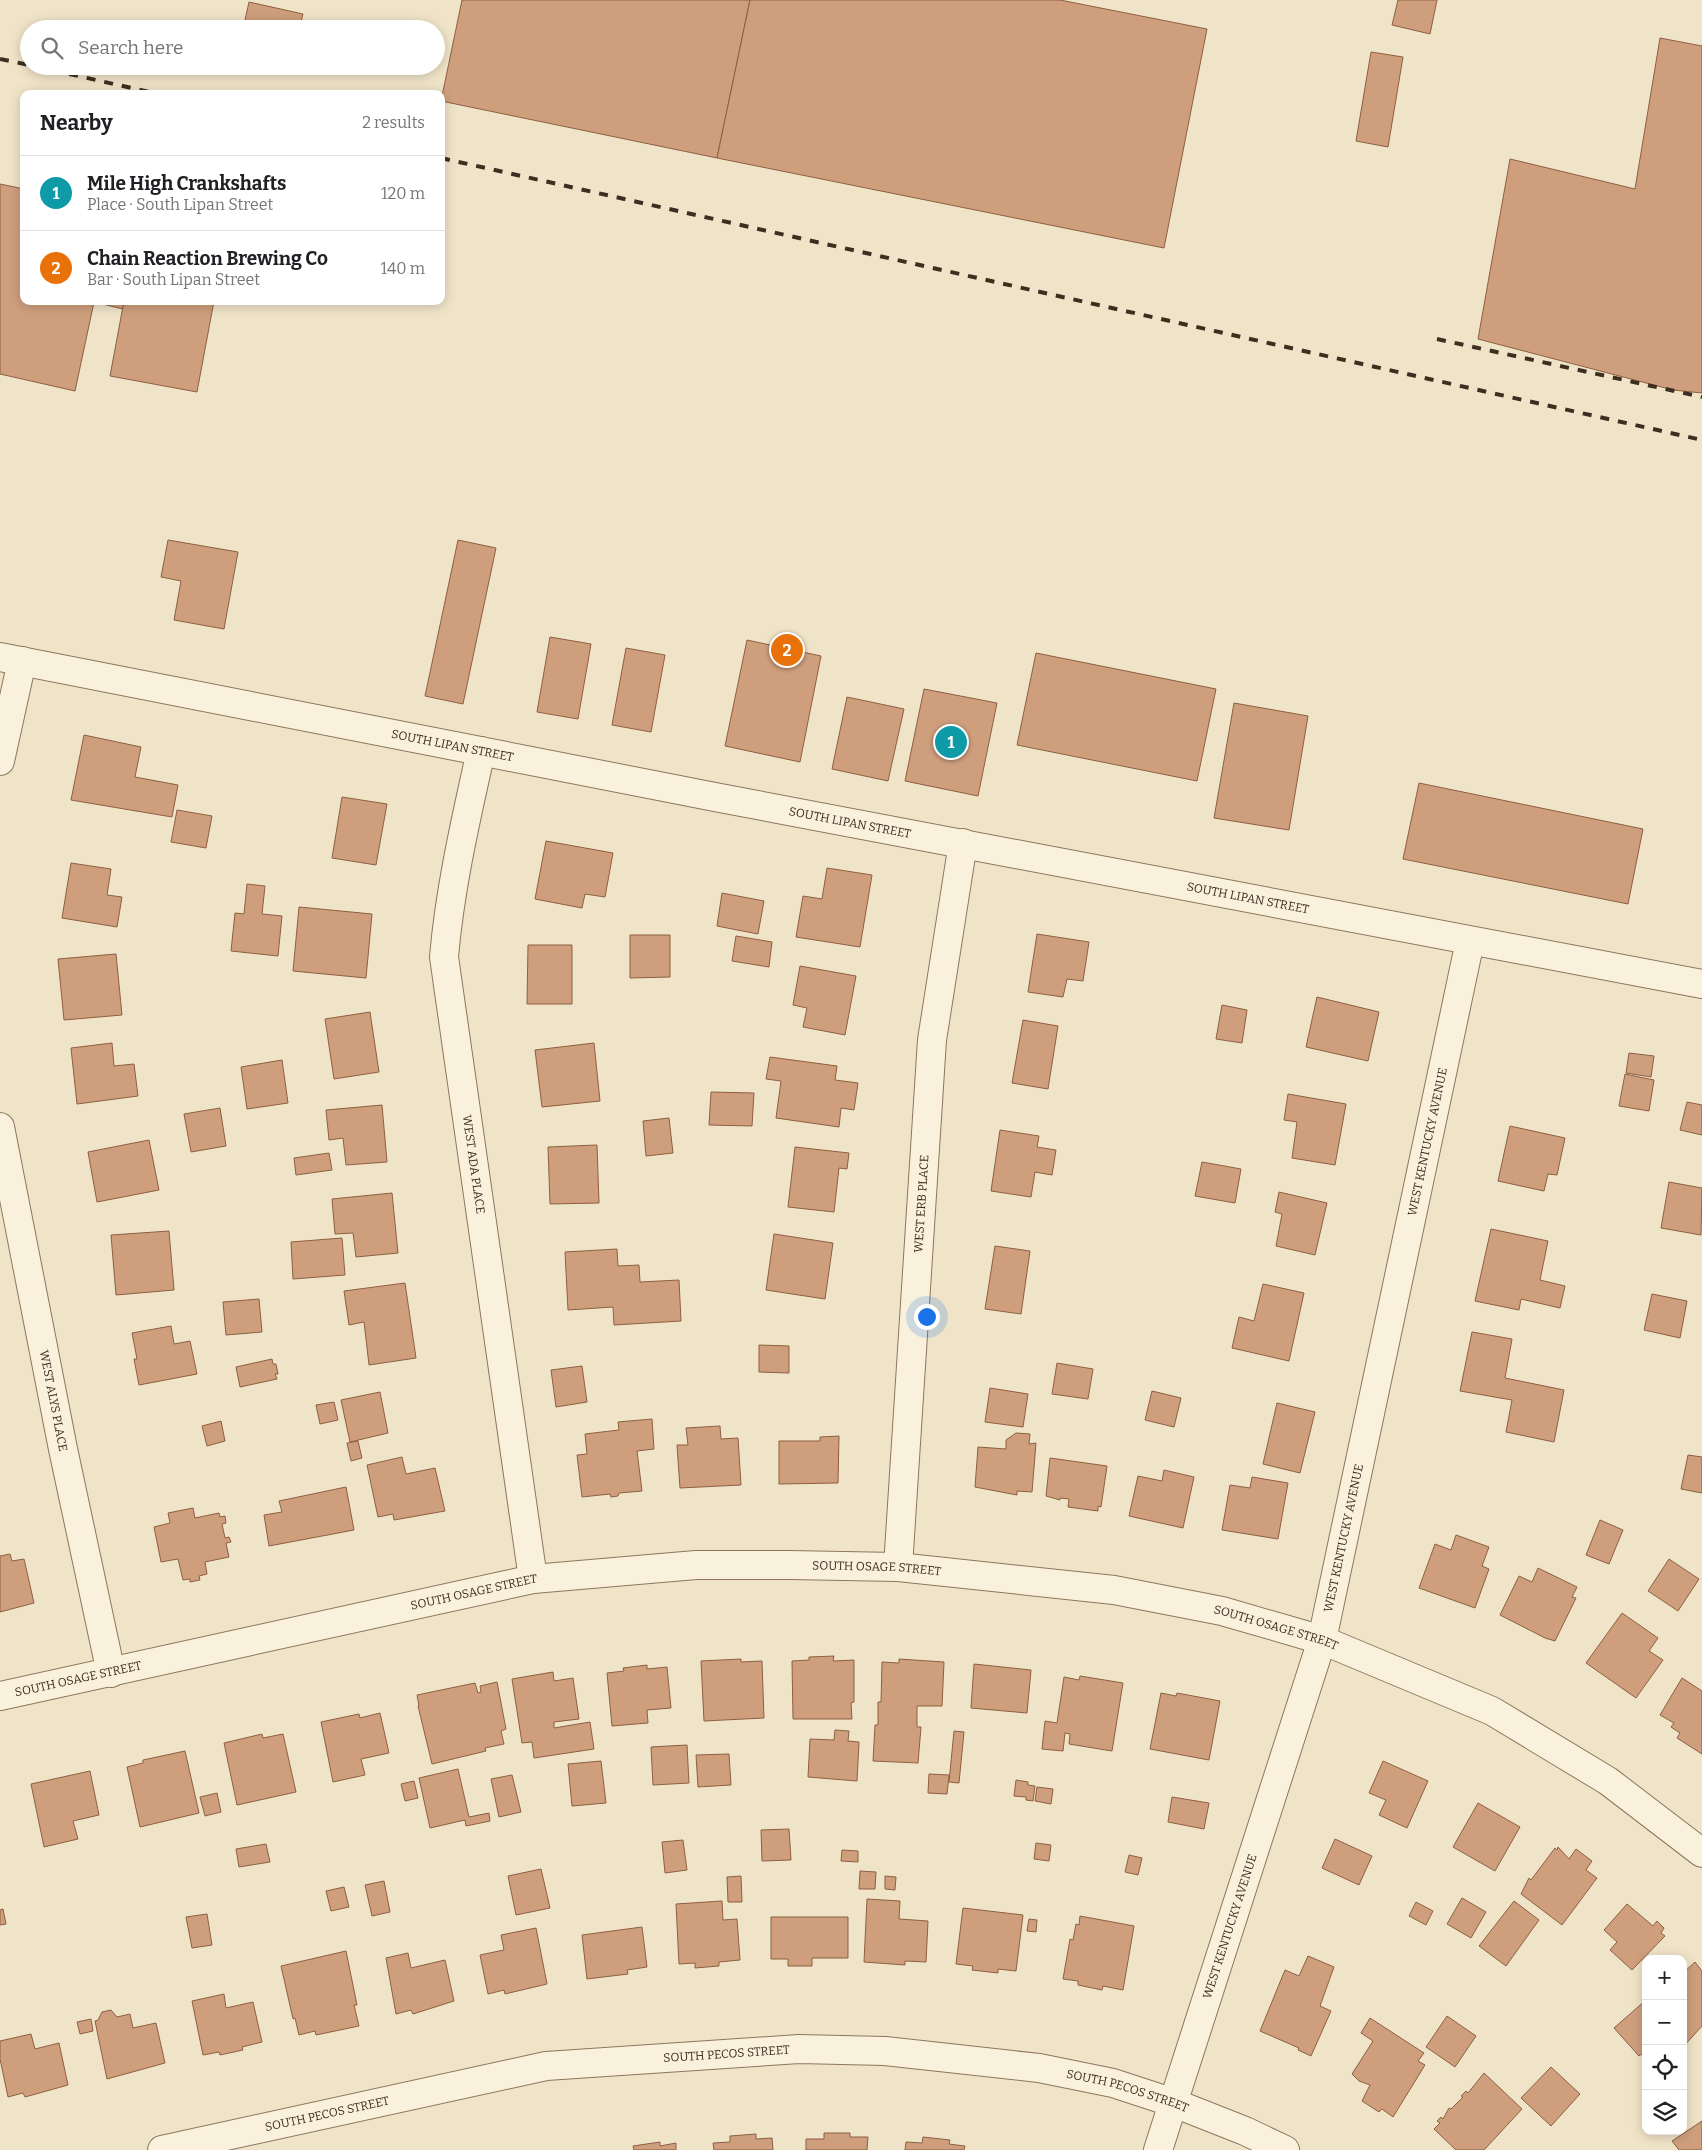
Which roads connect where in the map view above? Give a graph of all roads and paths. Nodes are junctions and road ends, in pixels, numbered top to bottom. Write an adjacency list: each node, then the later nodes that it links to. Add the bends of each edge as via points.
1 (11, 659): 2 (street, SOUTH LIPAN STREET); 3 (street)
2 (482, 751): 4 (street, SOUTH LIPAN STREET); 9 (street, WEST ADA PLACE, via 460,846 444,957)
3 (0, 761)
4 (963, 843): 5 (street, SOUTH LIPAN STREET); 8 (street, WEST ERB PLACE, via 932,1040)
5 (1470, 941): 6 (street, SOUTH LIPAN STREET); 10 (street, WEST KENTUCKY AVENUE)
6 (1702, 984)
7 (0, 1128): 11 (street, WEST ALYS PLACE)
8 (898, 1568): 9 (street, SOUTH OSAGE STREET, via 696,1565); 10 (street, SOUTH OSAGE STREET, via 1114,1590 1222,1611)
9 (533, 1580): 11 (street, SOUTH OSAGE STREET)
10 (1322, 1640): 13 (street, SOUTH OSAGE STREET, via 1492,1711 1608,1780); 14 (street, WEST KENTUCKY AVENUE)
11 (111, 1673): 12 (street, SOUTH OSAGE STREET)
12 (0, 1696)
13 (1702, 1853)
14 (1174, 2103): 15 (street, SOUTH PECOS STREET, via 1113,2083 1039,2068 886,2051 799,2049 546,2066); 16 (street, WEST KENTUCKY AVENUE); 17 (street, SOUTH PECOS STREET)
15 (162, 2150)
16 (1158, 2150)
17 (1285, 2150)

